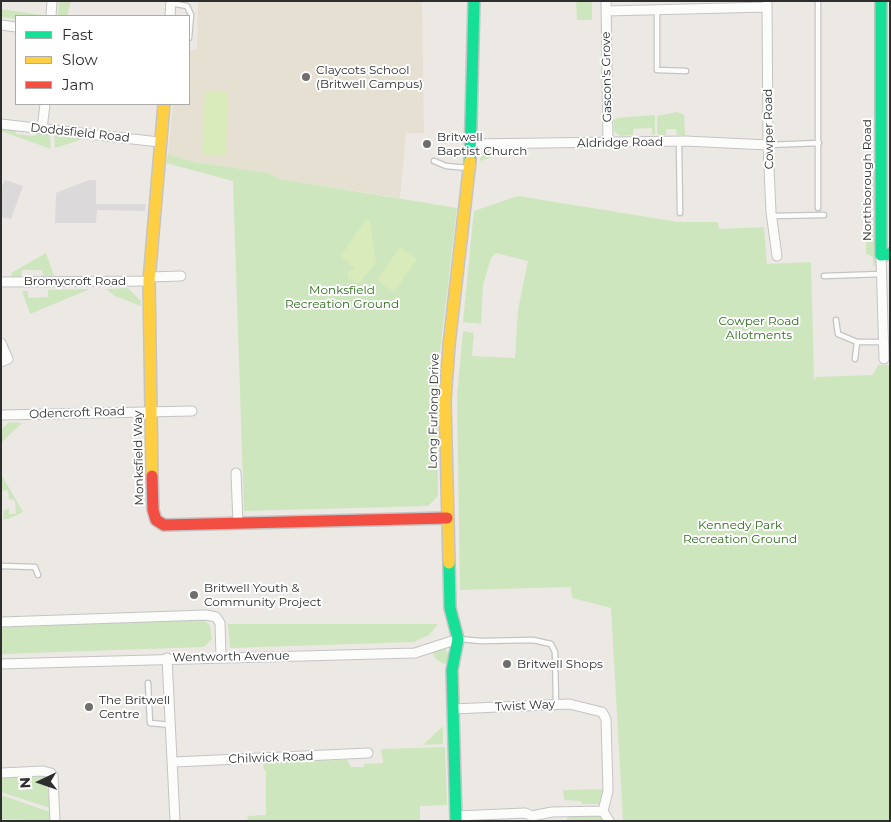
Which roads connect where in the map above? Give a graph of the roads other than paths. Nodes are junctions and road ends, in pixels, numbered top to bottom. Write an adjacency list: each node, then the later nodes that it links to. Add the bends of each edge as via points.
1 (52, 1): 9 (street)
2 (474, 1): 24 (street, Long Furlong Drive)
3 (818, 1): 23 (lane)
4 (881, 1): 15 (street, Northborough Road)
5 (171, 2): 10 (street); 12 (lane, via 188,6)
6 (767, 4): 8 (street, Gascon's Grove); 25 (street, Cowper Road)
7 (606, 6): 8 (street, Gascon's Grove); 22 (street, Gascon's Grove)
8 (657, 10): 14 (lane, via 657,70)
9 (51, 15)
10 (170, 15)
11 (1, 25): 13 (street)
12 (190, 26)
13 (15, 27)
14 (686, 71)
15 (886, 77): 32 (street, Northborough Road)
16 (45, 105): 19 (street)
17 (164, 105): 21 (street, Monksfield Way)
18 (1, 124): 19 (street, Doddsfield Road)
19 (42, 129): 21 (street, Doddsfield Road)
20 (679, 141): 22 (street, Aldridge Road); 25 (street, Aldridge Road); 29 (lane)
21 (159, 142): 37 (street, Monksfield Way)
22 (608, 142): 24 (street, Aldridge Road)
23 (819, 143): 25 (lane); 28 (lane)
24 (472, 144): 27 (street, Long Furlong Drive)
25 (768, 145): 31 (street, Cowper Road)
26 (434, 161): 27 (lane, via 446,166)
27 (469, 168): 50 (street, Long Furlong Drive, via 445,401)
28 (818, 208)
29 (680, 213)
30 (824, 215): 31 (lane)
31 (772, 216): 33 (street, Cowper Road)
32 (885, 254): 34 (street, Northborough Road)
33 (777, 256)
34 (880, 274): 36 (lane); 41 (street, Northborough Road)
35 (181, 276): 37 (street, Bromycroft Road)
36 (824, 276)
37 (150, 279): 38 (street, Bromycroft Road); 46 (street, Monksfield Way)
38 (1, 282)
39 (836, 320): 40 (lane, via 838,334)
40 (857, 342): 41 (lane); 43 (lane)
41 (884, 342): 44 (street, Northborough Road)
42 (1, 343): 45 (street, via 8,359)
43 (855, 359)
44 (884, 360)
45 (1, 362)
46 (152, 411): 47 (street, Odencroft Road); 48 (street, Odencroft Road); 51 (street, Monksfield Way, via 152,510 156,520 164,525)
47 (192, 411)
48 (1, 415)
49 (236, 473): 51 (street)
50 (447, 518): 51 (street, Monksfield Way); 55 (street, Long Furlong Drive, via 450,608)
51 (238, 522)
52 (1, 566): 53 (lane, via 35,567)
53 (38, 575)
54 (1, 622): 56 (street, via 206,615 216,617 220,623)
55 (458, 639): 56 (street, Wentworth Avenue, via 415,653); 60 (lane, via 533,640 551,644 555,652); 61 (street, Long Furlong Drive, via 452,670)
56 (221, 657): 57 (street, Wentworth Avenue)
57 (167, 658): 58 (street, Wentworth Avenue); 62 (street)
58 (1, 664)
59 (148, 683): 62 (lane, via 150,723)
60 (556, 704): 61 (street, Twist Way); 66 (street, Twist Way, via 597,710 606,719 608,791)
61 (452, 709): 67 (street, Long Furlong Drive)
62 (172, 725): 64 (street)
63 (368, 753): 64 (street, Chilwick Road)
64 (174, 762): 69 (street)
65 (1, 773): 68 (street, via 51,773)
66 (603, 811): 67 (street); 70 (street)
67 (456, 818)
68 (55, 821)
69 (175, 821)
70 (609, 821)

